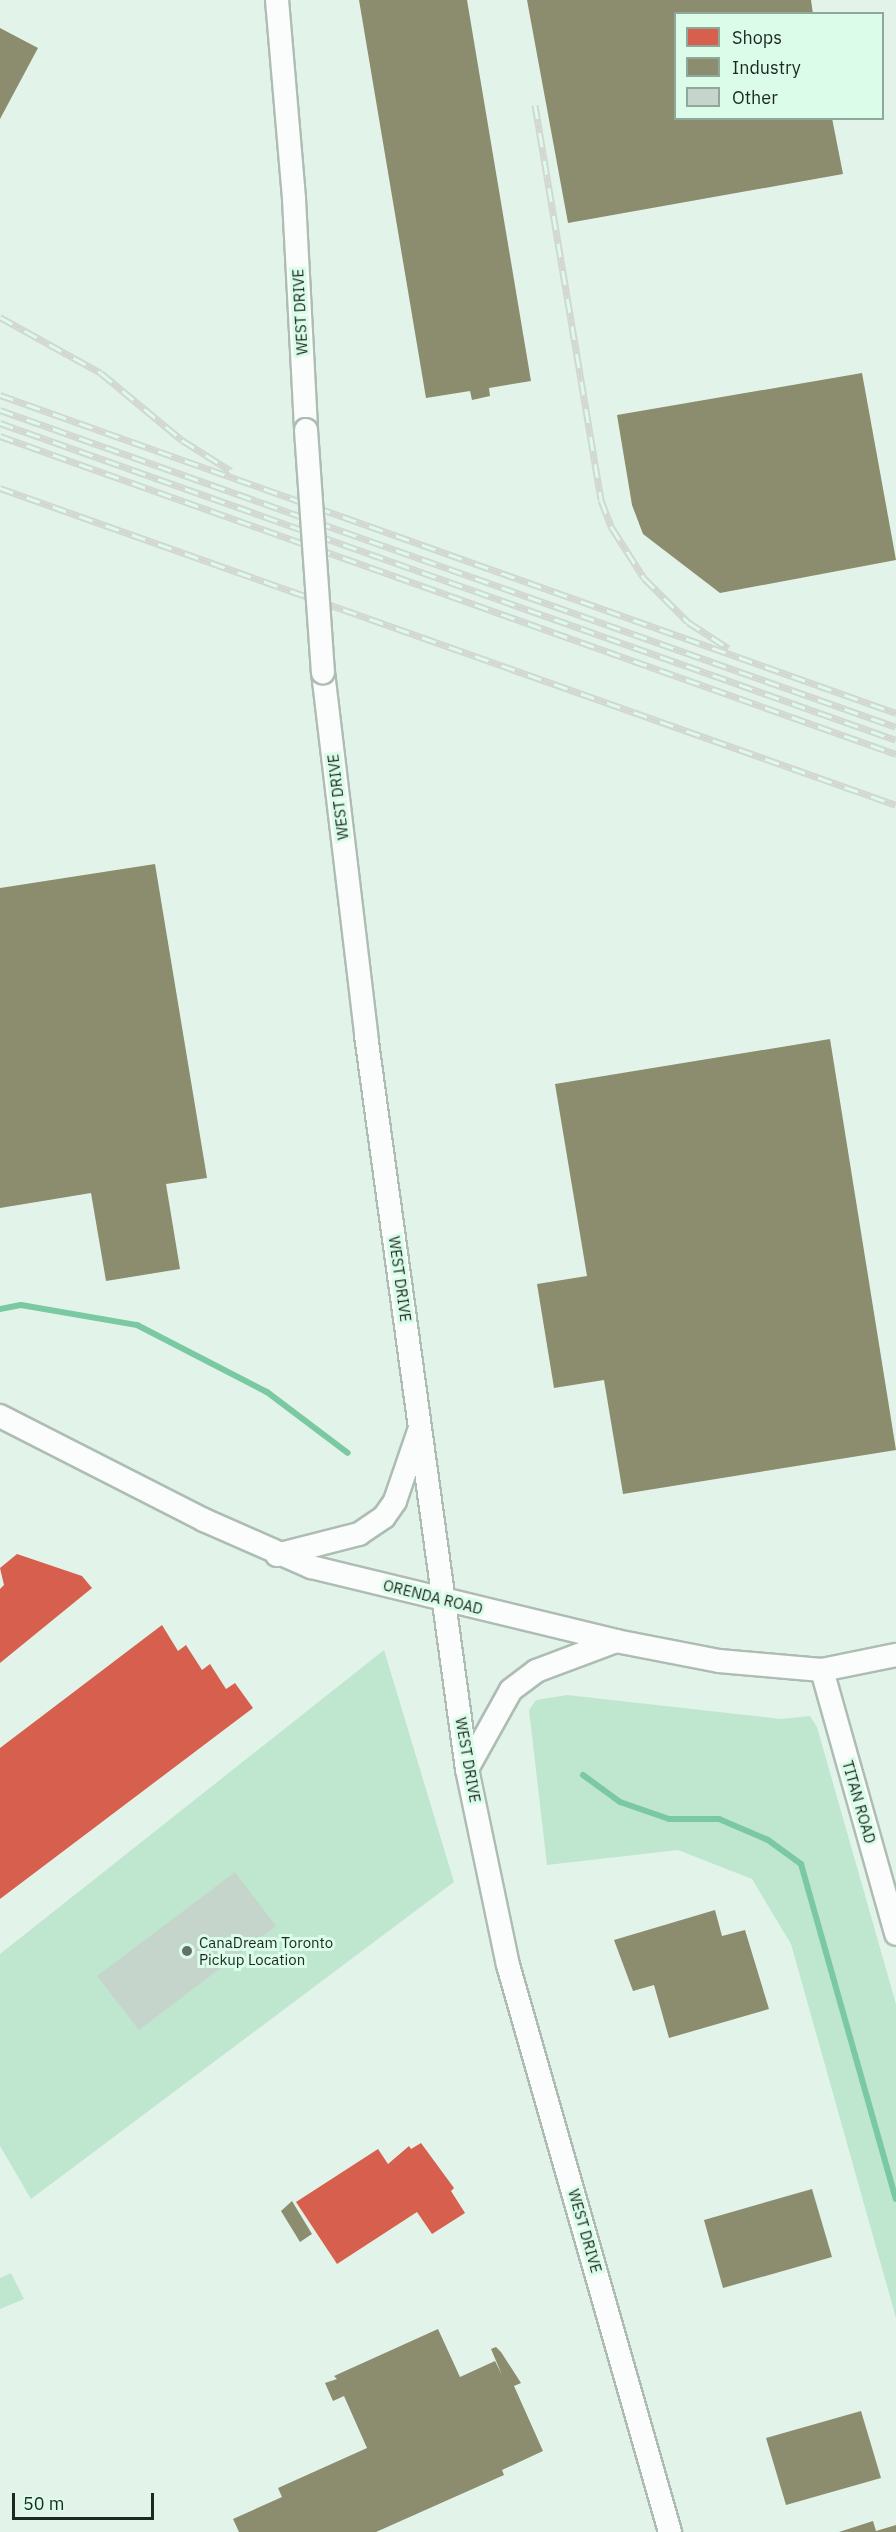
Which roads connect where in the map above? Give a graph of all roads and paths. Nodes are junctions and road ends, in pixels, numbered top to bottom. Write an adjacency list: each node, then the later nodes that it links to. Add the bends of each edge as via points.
1 (277, 0): 3 (street, WEST DRIVE, bridge, via 294,199 323,672 366,1035)
2 (0, 1416): 4 (street, ORENDA ROAD)
3 (420, 1426): 4 (street, via 395,1501 384,1517 359,1534); 5 (street, WEST DRIVE)
4 (277, 1555): 5 (street, ORENDA ROAD)
5 (445, 1600): 6 (street, ORENDA ROAD); 9 (street, WEST DRIVE)
6 (616, 1641): 8 (street, ORENDA ROAD, via 719,1660); 9 (street, via 536,1671 511,1690)
7 (896, 1655): 8 (street, ORENDA ROAD)
8 (822, 1670): 10 (street, TITAN ROAD)
9 (467, 1769): 11 (street, WEST DRIVE, via 514,1988)
10 (896, 1934)
11 (670, 2532)

